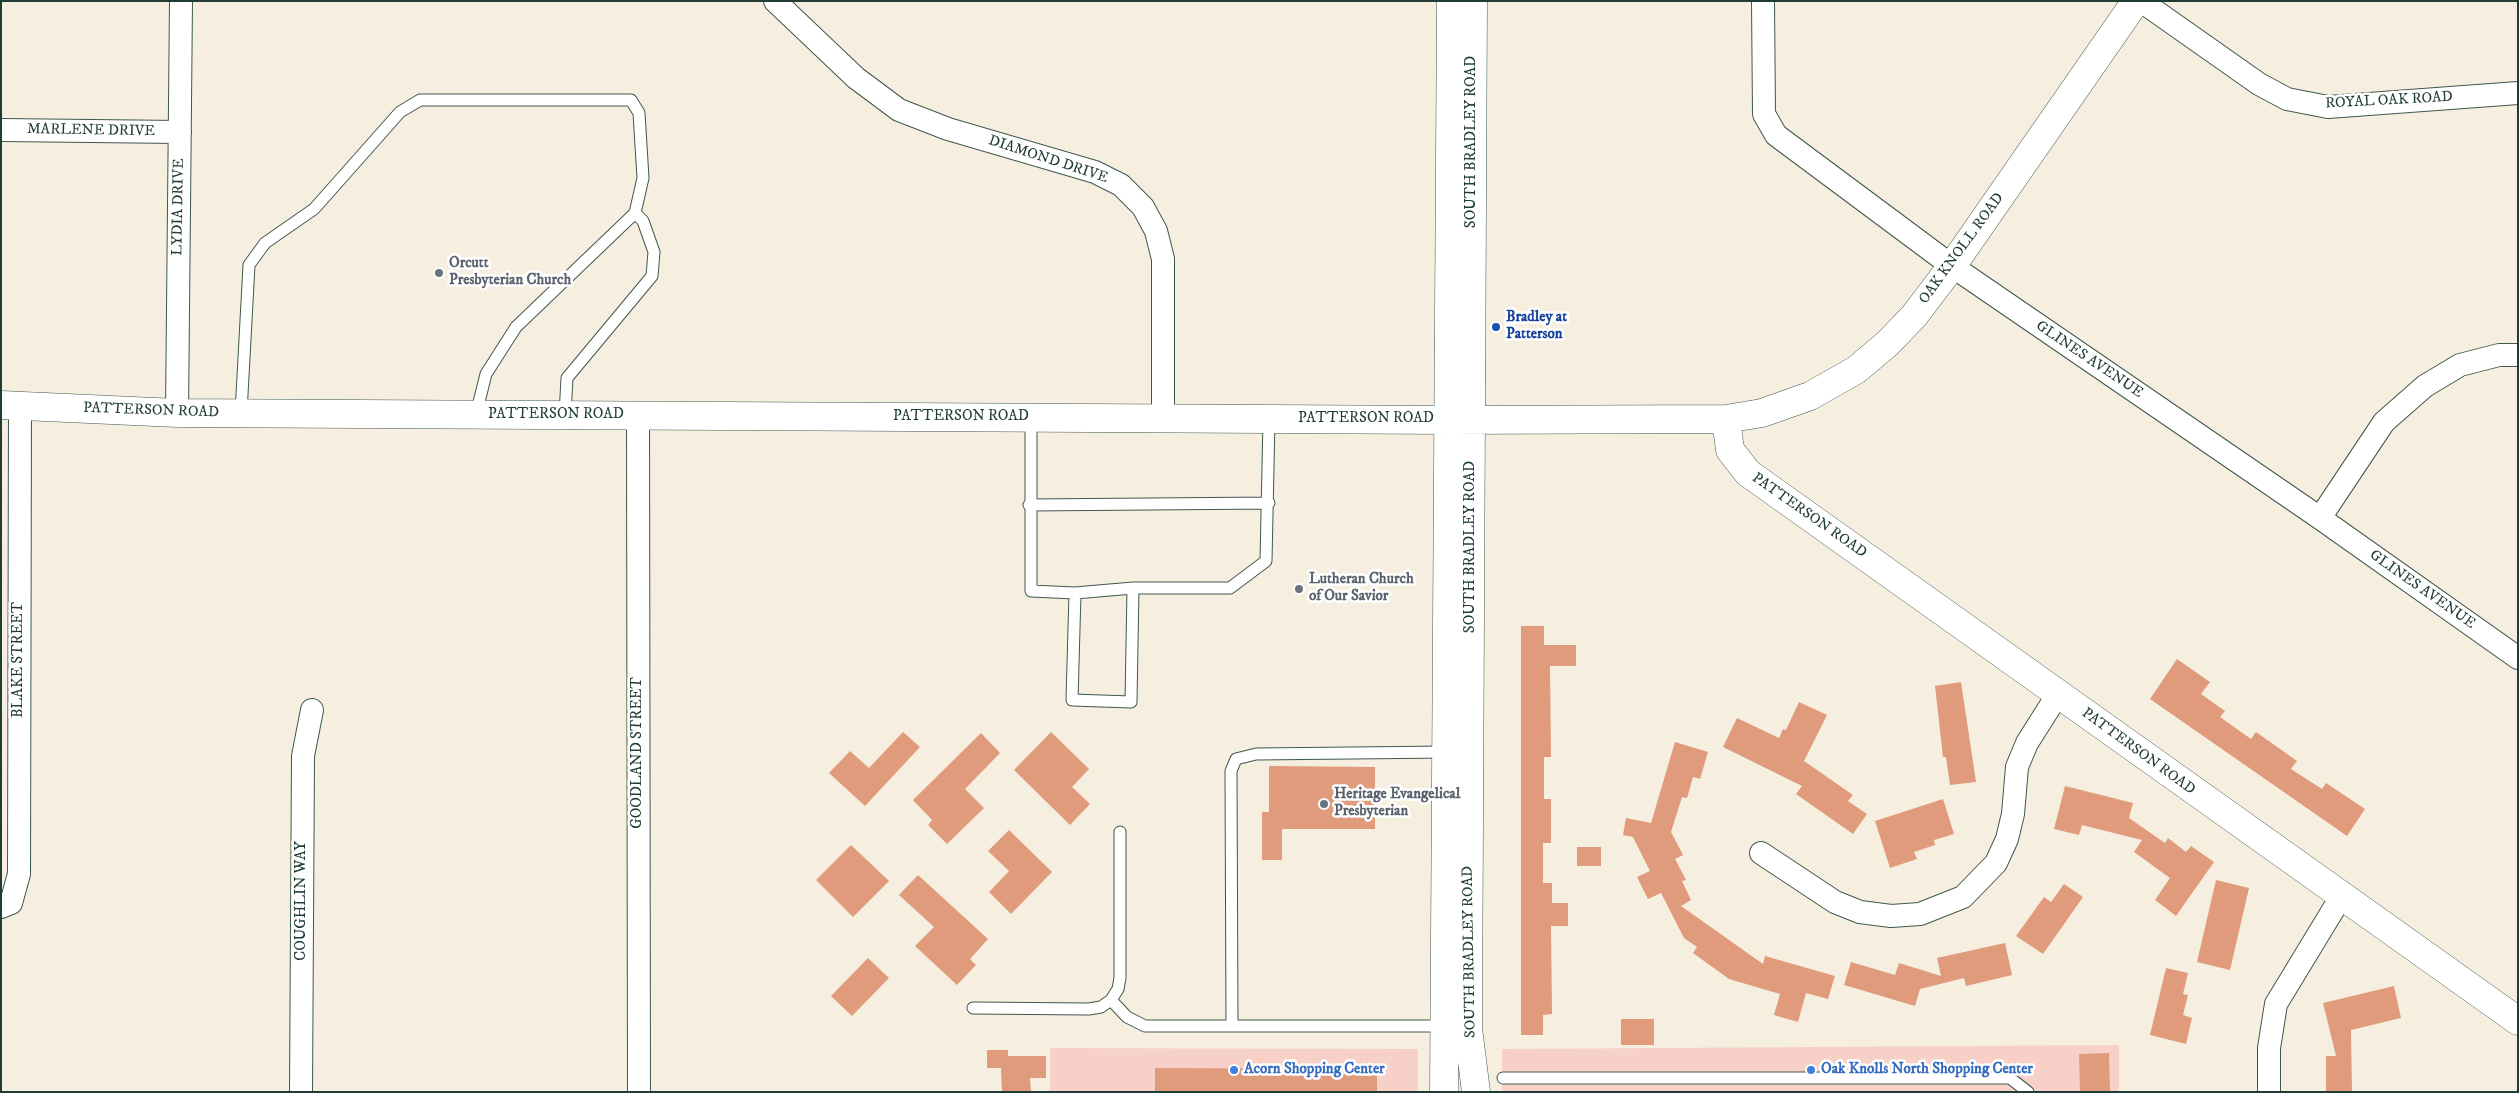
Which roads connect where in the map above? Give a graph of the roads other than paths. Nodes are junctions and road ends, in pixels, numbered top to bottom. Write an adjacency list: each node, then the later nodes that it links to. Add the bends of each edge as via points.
1 (180, 1): 10 (street, LYDIA DRIVE)
2 (775, 1): 21 (street, DIAMOND DRIVE, via 856,78 899,110 948,129 1095,172 1121,185 1143,207 1156,231 1163,259)
3 (1451, 1): 24 (street, SOUTH BRADLEY ROAD)
4 (1473, 1): 24 (street, SOUTH BRADLEY ROAD)
5 (1763, 1): 12 (street, GLINES AVENUE, via 1764,114 1776,136)
6 (2136, 1): 12 (street, OAK KNOLL ROAD)
7 (2141, 1): 8 (street, ROYAL OAK ROAD, via 2259,84 2287,99 2328,107)
8 (2518, 93)
9 (1, 130): 10 (street, MARLENE DRIVE)
10 (180, 132): 15 (street, LYDIA DRIVE)
11 (635, 213): 16 (lane, via 643,178 640,113 631,100 420,100 400,112 314,209 265,243 249,265); 17 (lane, via 516,327 486,374); 18 (lane, via 643,221 654,252 652,276 567,378)
12 (1952, 266): 23 (street, OAK KNOLL ROAD, via 1914,316 1856,370 1810,396 1762,413); 27 (street, GLINES AVENUE)
13 (2518, 355): 27 (street, via 2499,355 2460,365 2425,386 2384,422)
14 (10, 405): 15 (street, PATTERSON ROAD); 37 (street, BLAKE STREET, via 19,874 11,903)
15 (177, 413): 16 (street, PATTERSON ROAD)
16 (241, 413): 17 (street, PATTERSON ROAD)
17 (476, 414): 18 (street, PATTERSON ROAD)
18 (565, 414): 19 (street, PATTERSON ROAD)
19 (638, 415): 20 (street, PATTERSON ROAD); 45 (street, GOODLAND STREET)
20 (1030, 417): 21 (street, PATTERSON ROAD); 26 (lane)
21 (1163, 418): 22 (street, PATTERSON ROAD)
22 (1269, 418): 24 (street, PATTERSON ROAD); 25 (lane)
23 (1726, 418): 24 (street, PATTERSON ROAD); 31 (street, PATTERSON ROAD, via 1730,450 1748,473)
24 (1460, 420): 33 (street, SOUTH BRADLEY ROAD); 42 (street, SOUTH BRADLEY ROAD)
25 (1269, 503): 26 (lane); 28 (lane, via 1266,560 1230,588)
26 (1029, 505): 29 (lane, via 1030,591)
27 (2320, 518): 30 (street, GLINES AVENUE)
28 (1133, 588): 29 (lane); 29 (lane, via 1130,702 1072,700)
29 (1074, 593)
30 (2518, 658)
31 (2058, 694): 35 (street, via 2027,743 2017,766 2013,814 2007,839 1996,863 1963,897 1920,914 1891,916 1860,912 1835,902); 36 (street, PATTERSON ROAD)
32 (312, 710): 44 (street, COUGHLIN WAY, via 303,756)
33 (1447, 752): 41 (lane, via 1256,754 1236,759 1231,770); 42 (street, SOUTH BRADLEY ROAD)
34 (1120, 832): 38 (lane, via 1120,978)
35 (1762, 853)
36 (2341, 897): 40 (street, PATTERSON ROAD); 49 (street, via 2276,1004 2269,1048)
37 (1, 907)
38 (1111, 1000): 39 (lane, via 1101,1007 1089,1008); 41 (lane, via 1127,1017 1145,1026)
39 (973, 1008)
40 (2518, 1021)
41 (1232, 1026): 42 (lane)
42 (1456, 1027): 46 (street, SOUTH BRADLEY ROAD); 47 (street, SOUTH BRADLEY ROAD)
43 (1503, 1078): 48 (lane, via 2010,1078)
44 (302, 1092)
45 (639, 1092)
46 (1444, 1092)
47 (1476, 1092)
48 (2028, 1092)
49 (2269, 1092)

